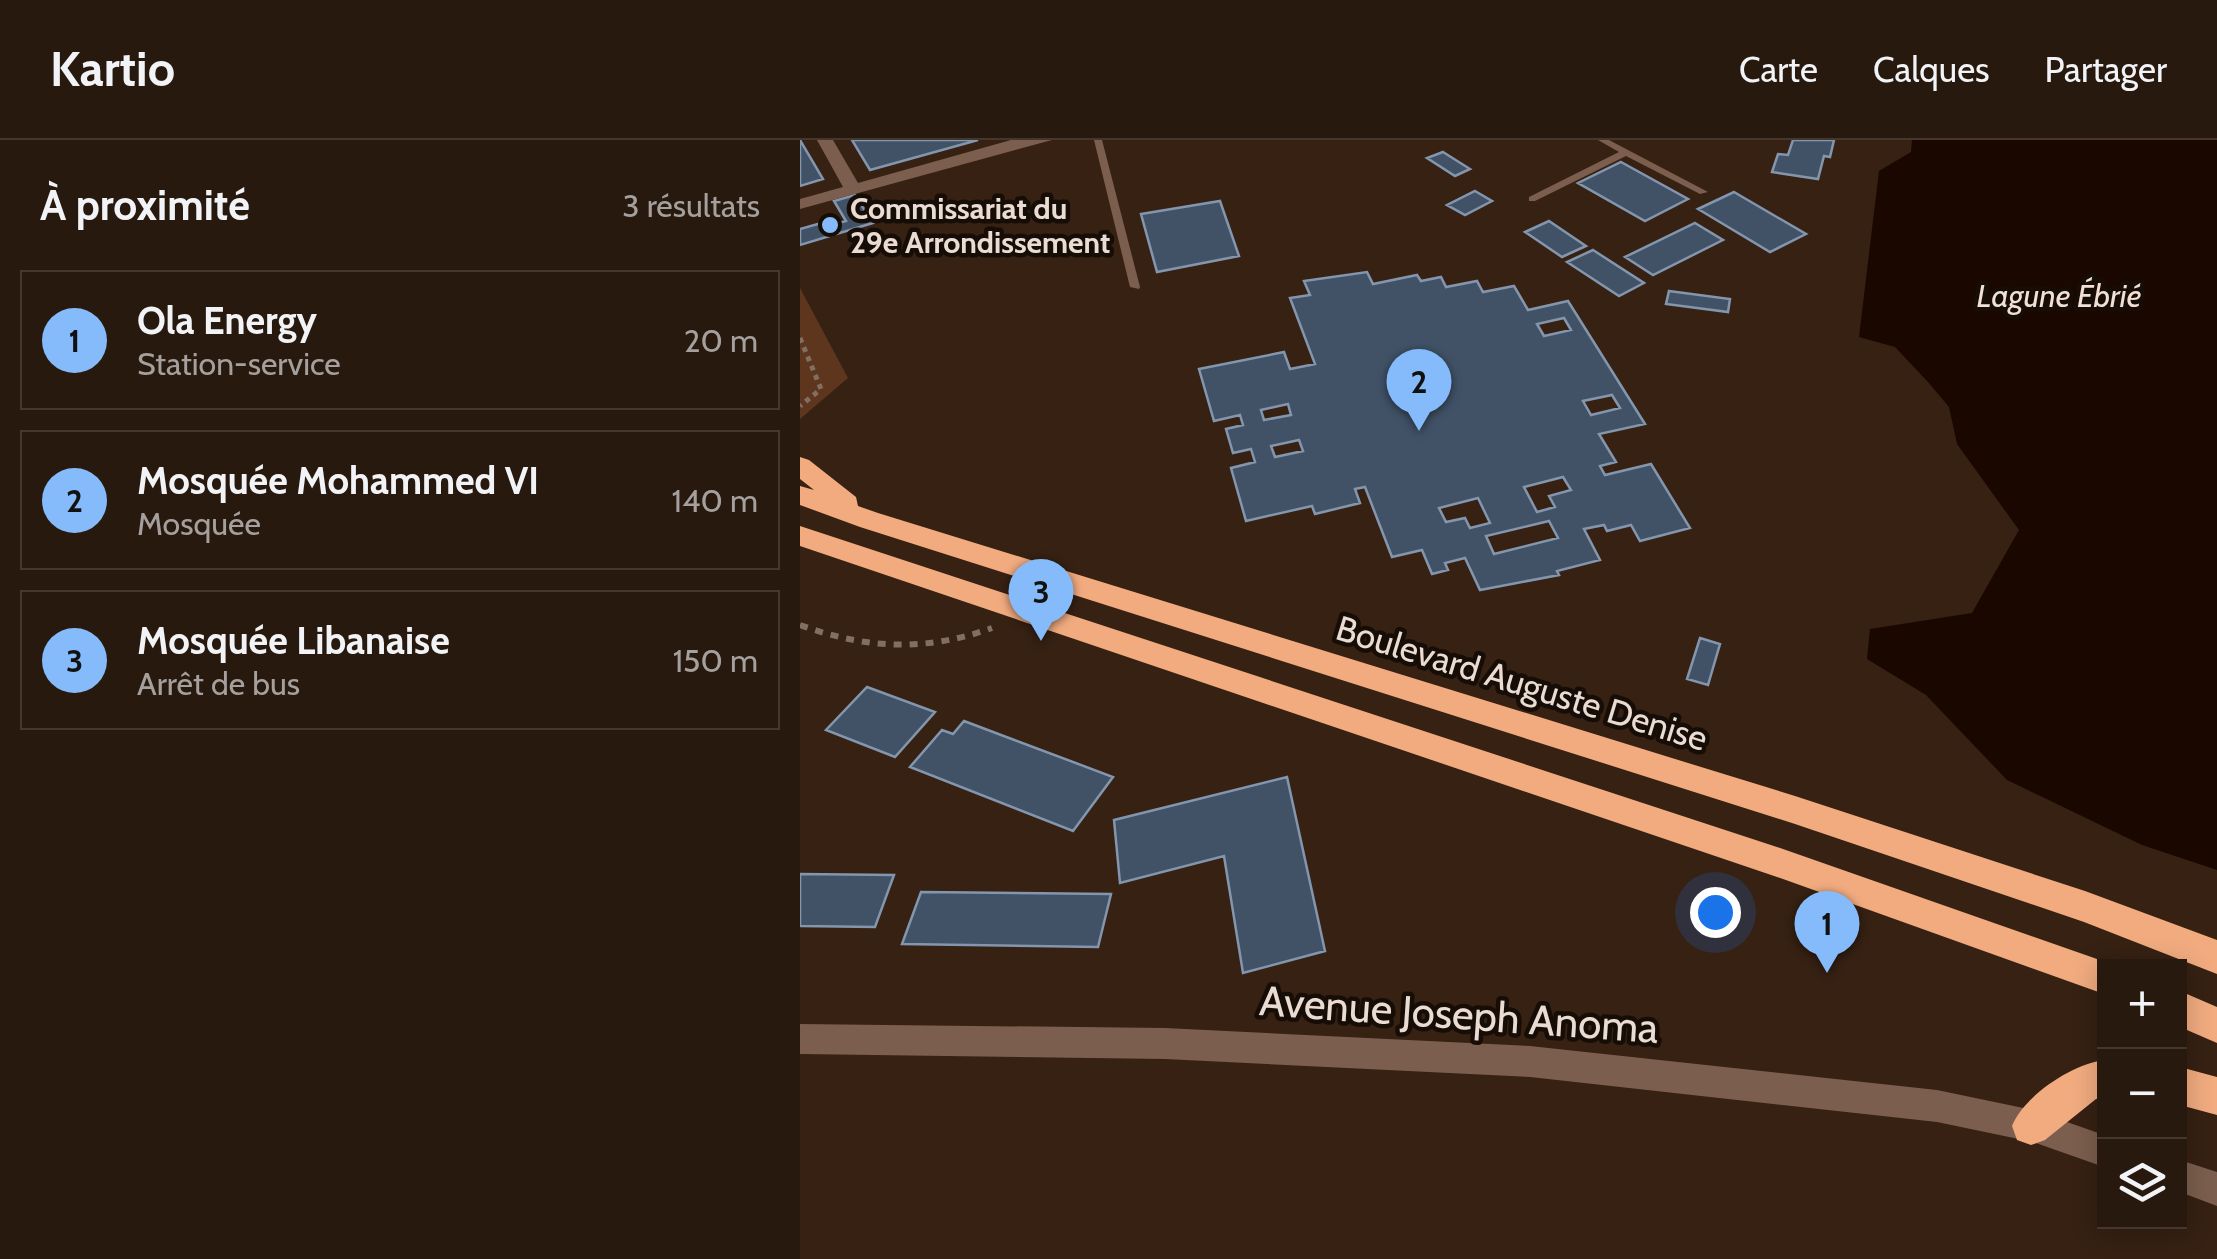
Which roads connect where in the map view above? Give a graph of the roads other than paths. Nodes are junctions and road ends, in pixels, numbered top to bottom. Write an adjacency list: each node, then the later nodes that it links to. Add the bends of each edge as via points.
1 (826, 140): 7 (street)
2 (1044, 140): 5 (street)
3 (1098, 140): 11 (lane)
4 (1602, 140): 6 (lane)
5 (1012, 142): 7 (street)
6 (1626, 152): 8 (lane); 9 (lane)
7 (853, 189): 10 (street)
8 (1703, 192)
9 (1532, 199)
10 (800, 204)
11 (1135, 287)
12 (800, 466): 14 (highway)
13 (800, 495): 14 (highway, Boulevard Auguste Denise)
14 (869, 520): 16 (highway, Boulevard Auguste Denise, via 1796,810)
15 (800, 536): 17 (highway)
16 (2217, 957)
17 (2097, 975)
18 (2187, 1012): 19 (highway)
19 (2217, 1025)
20 (800, 1039): 24 (street, Avenue Joseph Anoma, via 1208,1042 1558,1063)
21 (2097, 1080): 24 (highway)
22 (2187, 1088): 23 (highway)
23 (2217, 1096)
24 (2031, 1126): 25 (street, Avenue Joseph Anoma)
25 (2097, 1149)
26 (2187, 1178): 27 (street)
27 (2217, 1189)

